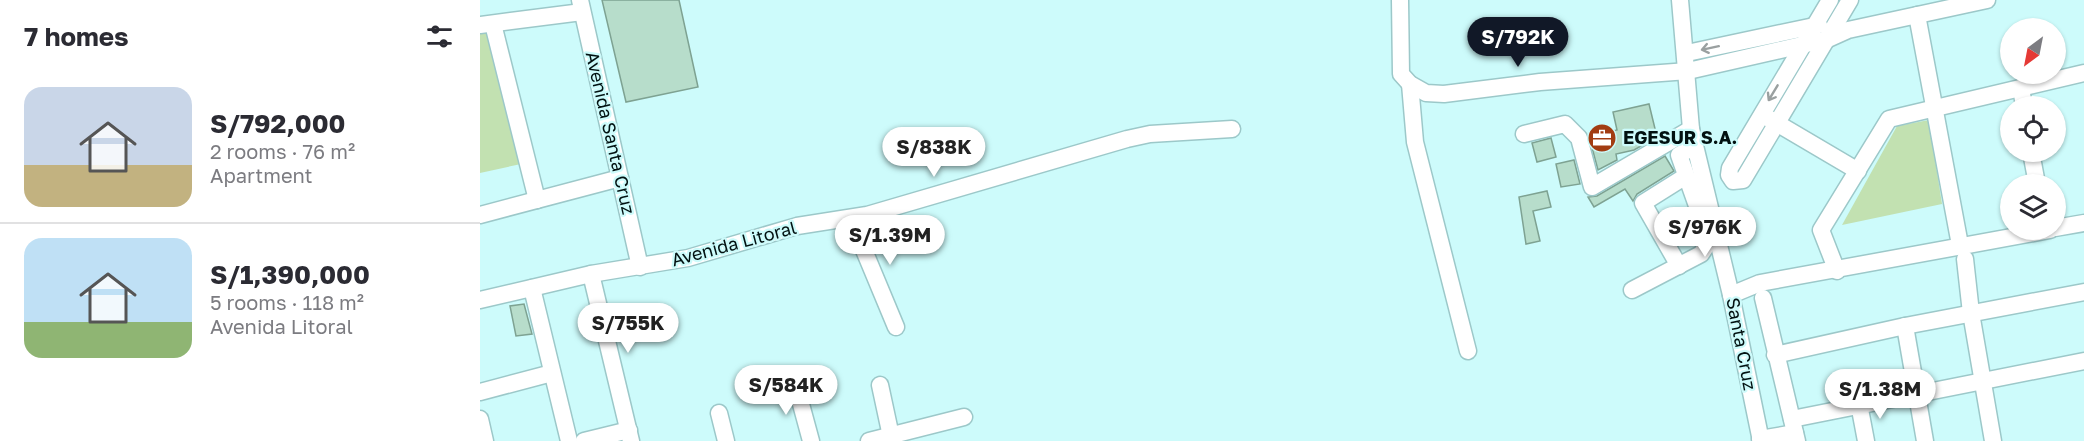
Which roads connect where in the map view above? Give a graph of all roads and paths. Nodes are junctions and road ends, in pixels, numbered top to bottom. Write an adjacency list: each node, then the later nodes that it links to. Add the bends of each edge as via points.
1 (1400, 0): 16 (street, via 1401,74)
2 (1680, 0): 13 (street, Santa Cruz)
3 (1830, 0): 9 (street)
4 (1850, 0): 10 (street)
5 (1987, 0): 7 (street)
6 (581, 6): 8 (street); 28 (street, Avenida Santa Cruz)
7 (1917, 15): 10 (street); 19 (street)
8 (487, 25): 29 (street)
9 (1815, 26): 10 (street); 12 (street); 13 (street, one-way to 13)
10 (1842, 26): 11 (street)
11 (1828, 39): 12 (street); 21 (street)
12 (1804, 43): 14 (street); 20 (street, one-way to 20)
13 (1687, 53): 14 (street, Santa Cruz)
14 (1688, 71): 16 (street, via 1444,94 1426,93); 23 (street, Santa Cruz)
15 (2084, 73): 17 (street)
16 (1410, 84): 49 (street, via 1415,142)
17 (2021, 88): 18 (street); 19 (street)
18 (2022, 96)
19 (1935, 107): 26 (street, via 1889,119); 35 (street)
20 (1761, 113): 21 (street); 21 (street, via 1730,168 1733,181 1743,180)
21 (1777, 123): 26 (street)
22 (1232, 129): 31 (street, Avenida Litoral, via 1127,139)
23 (1691, 129): 24 (street, via 1592,187 1580,138 1565,124); 25 (street, Santa Cruz)
24 (1524, 134)
25 (1695, 146): 27 (street, via 1678,155); 43 (street, Santa Cruz)
26 (1858, 171): 38 (street, via 1821,230)
27 (1686, 176): 36 (street, via 1707,234 1707,245 1701,255); 36 (street, via 1643,203)
28 (620, 178): 29 (street); 37 (street, Avenida Santa Cruz)
29 (537, 200): 30 (street)
30 (480, 215)
31 (851, 219): 37 (street, Avenida Litoral, via 797,226 688,258); 48 (street)
32 (2084, 223): 33 (street)
33 (2066, 226)
34 (2009, 240): 35 (street)
35 (1963, 252): 38 (street); 46 (street)
36 (1679, 266): 41 (street)
37 (640, 267): 39 (street, Avenida Litoral)
38 (1837, 271): 43 (street, via 1760,283)
39 (591, 274): 40 (street, Avenida Litoral); 63 (street)
40 (531, 288): 45 (street, Avenida Litoral); 52 (street)
41 (1632, 290)
42 (2084, 292): 46 (street)
43 (1731, 295): 65 (street, Santa Cruz)
44 (1763, 298): 50 (street)
45 (480, 300)
46 (1971, 313): 47 (street); 53 (street)
47 (1905, 326): 50 (street); 57 (street)
48 (896, 327)
49 (1468, 351)
50 (1775, 355): 62 (street)
51 (2084, 361): 53 (street)
52 (552, 373): 56 (street); 67 (street)
53 (1983, 380): 57 (street); 74 (street)
54 (795, 382): 70 (street)
55 (880, 385): 64 (street)
56 (480, 392)
57 (1916, 393): 58 (street); 73 (street)
58 (1859, 404): 62 (street); 72 (street)
59 (719, 412): 69 (street)
60 (964, 417): 64 (street)
61 (480, 419): 66 (street)
62 (1795, 431): 65 (street)
63 (630, 436): 68 (street)
64 (892, 438): 71 (street)
65 (1761, 440)
66 (485, 441)
67 (569, 441)
68 (584, 441)
69 (726, 441)
70 (811, 441)
71 (869, 441)
72 (1866, 441)
73 (1925, 441)
74 (1993, 441)

